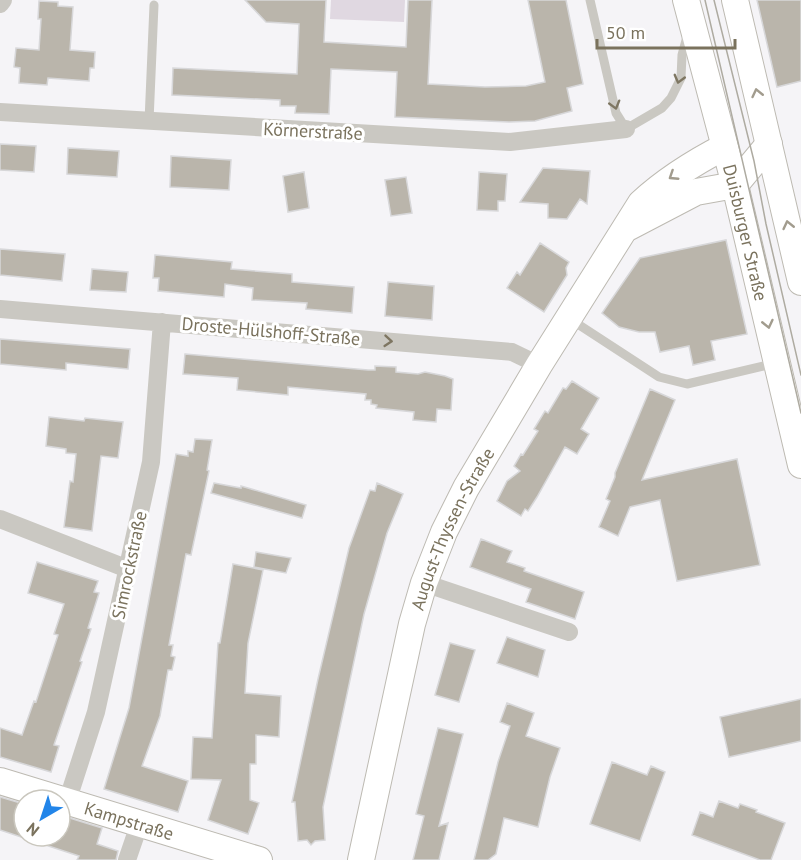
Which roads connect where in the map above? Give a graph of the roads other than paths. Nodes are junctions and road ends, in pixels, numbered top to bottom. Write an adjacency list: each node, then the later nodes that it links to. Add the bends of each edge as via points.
1 (3, 0): 4 (street)
2 (590, 0): 9 (lane, one-way to 9, via 616,113)
3 (735, 0): 10 (street, one-way to 3)
4 (0, 4)
5 (154, 5): 8 (lane)
6 (688, 11): 9 (lane, one-way to 9, via 681,78 671,98 662,108); 11 (street, Duisburger Straße)
7 (0, 112): 8 (street, Körnerstraße)
8 (149, 121): 9 (street, Körnerstraße, via 510,142)
9 (626, 129)
10 (769, 144): 12 (street); 14 (street, one-way to 10)
11 (724, 147): 12 (street, Duisburger Straße); 13 (street, August-Thyssen-Straße, one-way to 13, via 664,182 641,202)
12 (735, 185): 13 (street, August-Thyssen-Straße, via 696,192); 18 (street, Duisburger Straße, one-way to 18)
13 (624, 230): 16 (street, August-Thyssen-Straße)
14 (801, 282)
15 (0, 309): 17 (street, Droste-Hülshoff-Straße)
16 (568, 318): 18 (lane, via 659,377 687,384); 19 (street, August-Thyssen-Straße)
17 (162, 322): 19 (street, Droste-Hülshoff-Straße, one-way to 19, via 512,352); 22 (street, Simrockstraße, via 151,462)
18 (777, 363): 20 (street, Duisburger Straße)
19 (539, 365): 23 (street, August-Thyssen-Straße, via 466,488)
20 (801, 465)
21 (0, 519): 22 (street)
22 (128, 569): 27 (street, Simrockstraße, via 96,712)
23 (424, 583): 24 (street); 32 (street, August-Thyssen-Straße)
24 (569, 632)
25 (0, 781): 26 (street, Kampstraße)
26 (22, 788)
27 (72, 788)
28 (72, 804): 29 (street, Kampstraße)
29 (139, 825): 30 (street); 31 (street, Kampstraße)
30 (127, 860)
31 (259, 860)
32 (361, 860)

